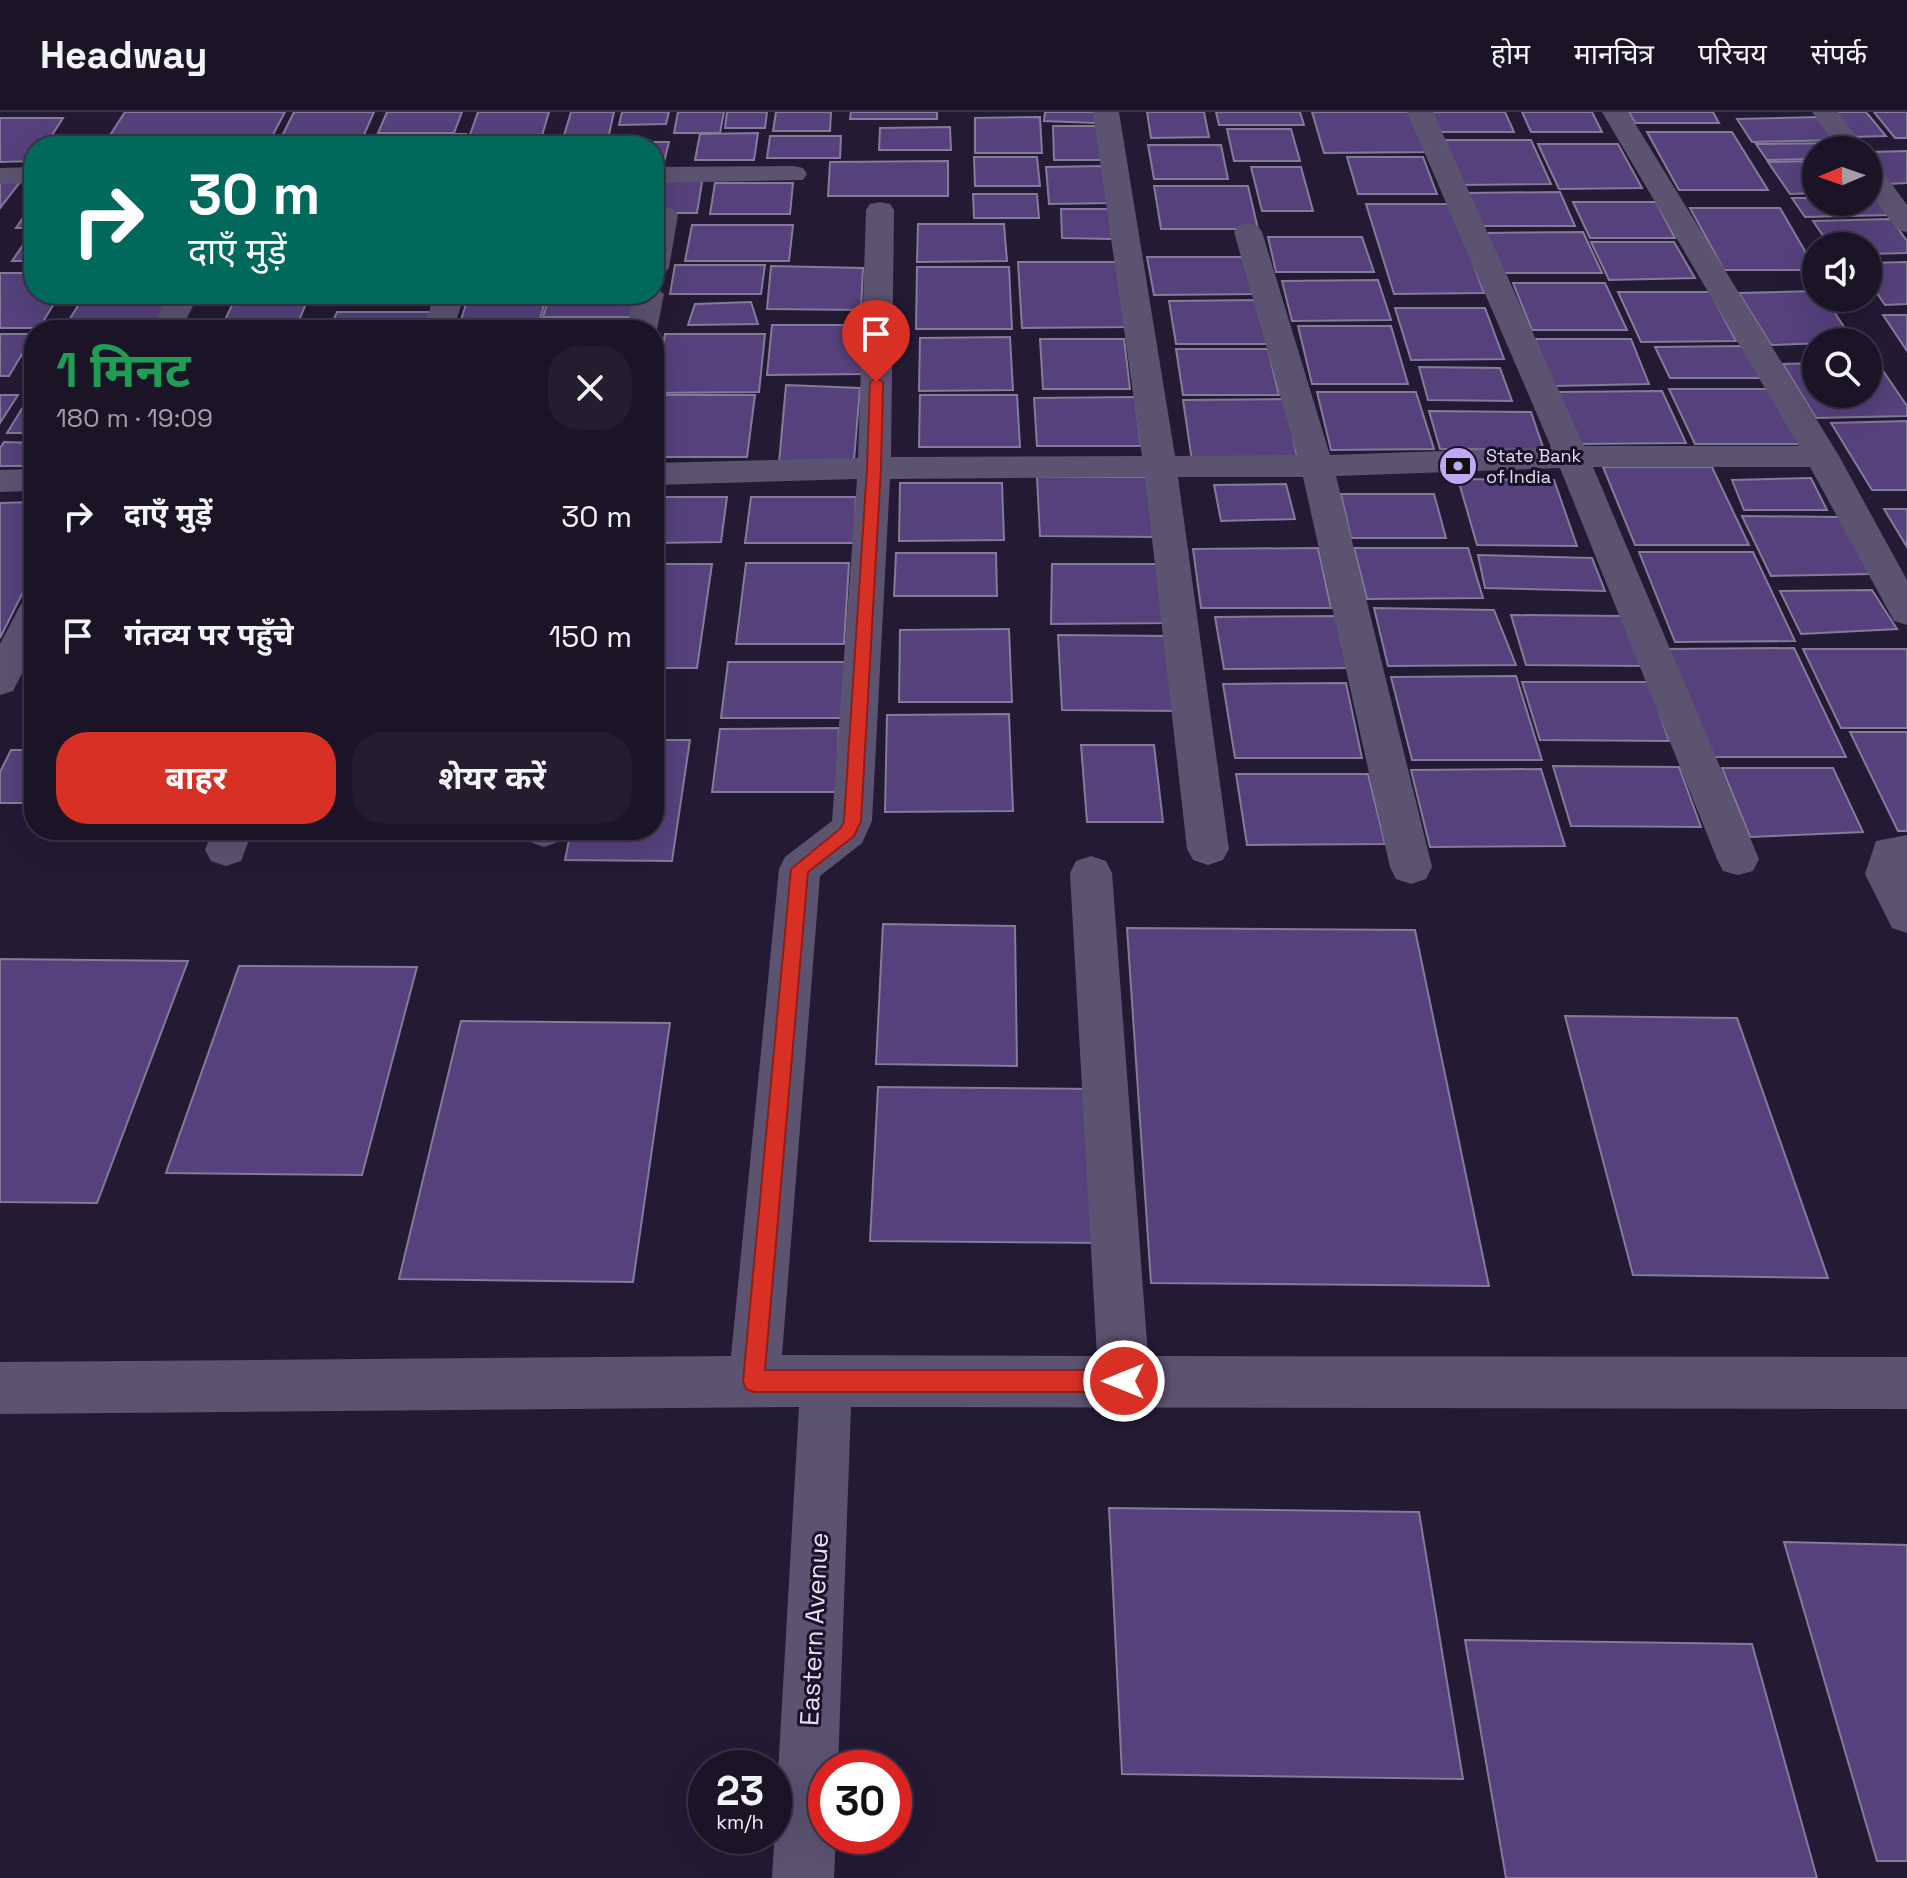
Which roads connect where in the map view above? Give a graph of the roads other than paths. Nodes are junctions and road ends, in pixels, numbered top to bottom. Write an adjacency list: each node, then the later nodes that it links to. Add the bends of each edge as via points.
1 (1106, 112): 16 (street)
2 (1420, 112): 15 (street)
3 (1615, 112): 14 (street)
4 (1825, 112): 5 (street)
5 (1843, 136)
6 (793, 174): 8 (street)
7 (24, 175): 9 (street)
8 (664, 175)
9 (0, 176)
10 (1882, 190): 12 (street)
11 (880, 210): 18 (street)
12 (1907, 224)
13 (1248, 232): 17 (street)
14 (1823, 456): 15 (street); 22 (street)
15 (1572, 457): 17 (street); 27 (street)
16 (1160, 466): 17 (street); 18 (street); 25 (street)
17 (1317, 466): 28 (street)
18 (874, 468): 19 (street); 31 (street, via 852,821 848,832 800,869)
19 (664, 474)
20 (24, 480): 21 (street)
21 (0, 481)
22 (1907, 612)
23 (24, 633): 24 (street)
24 (0, 681)
25 (1208, 849)
26 (1907, 851): 30 (street, via 1891,852 1886,874)
27 (1738, 859)
28 (1411, 867)
29 (1091, 873): 33 (street)
30 (1907, 916)
31 (754, 1381): 32 (street); 35 (street)
32 (826, 1381): 33 (street); 36 (street, Eastern Avenue)
33 (1124, 1381): 34 (street)
34 (1907, 1383)
35 (0, 1388)
36 (803, 1878)

